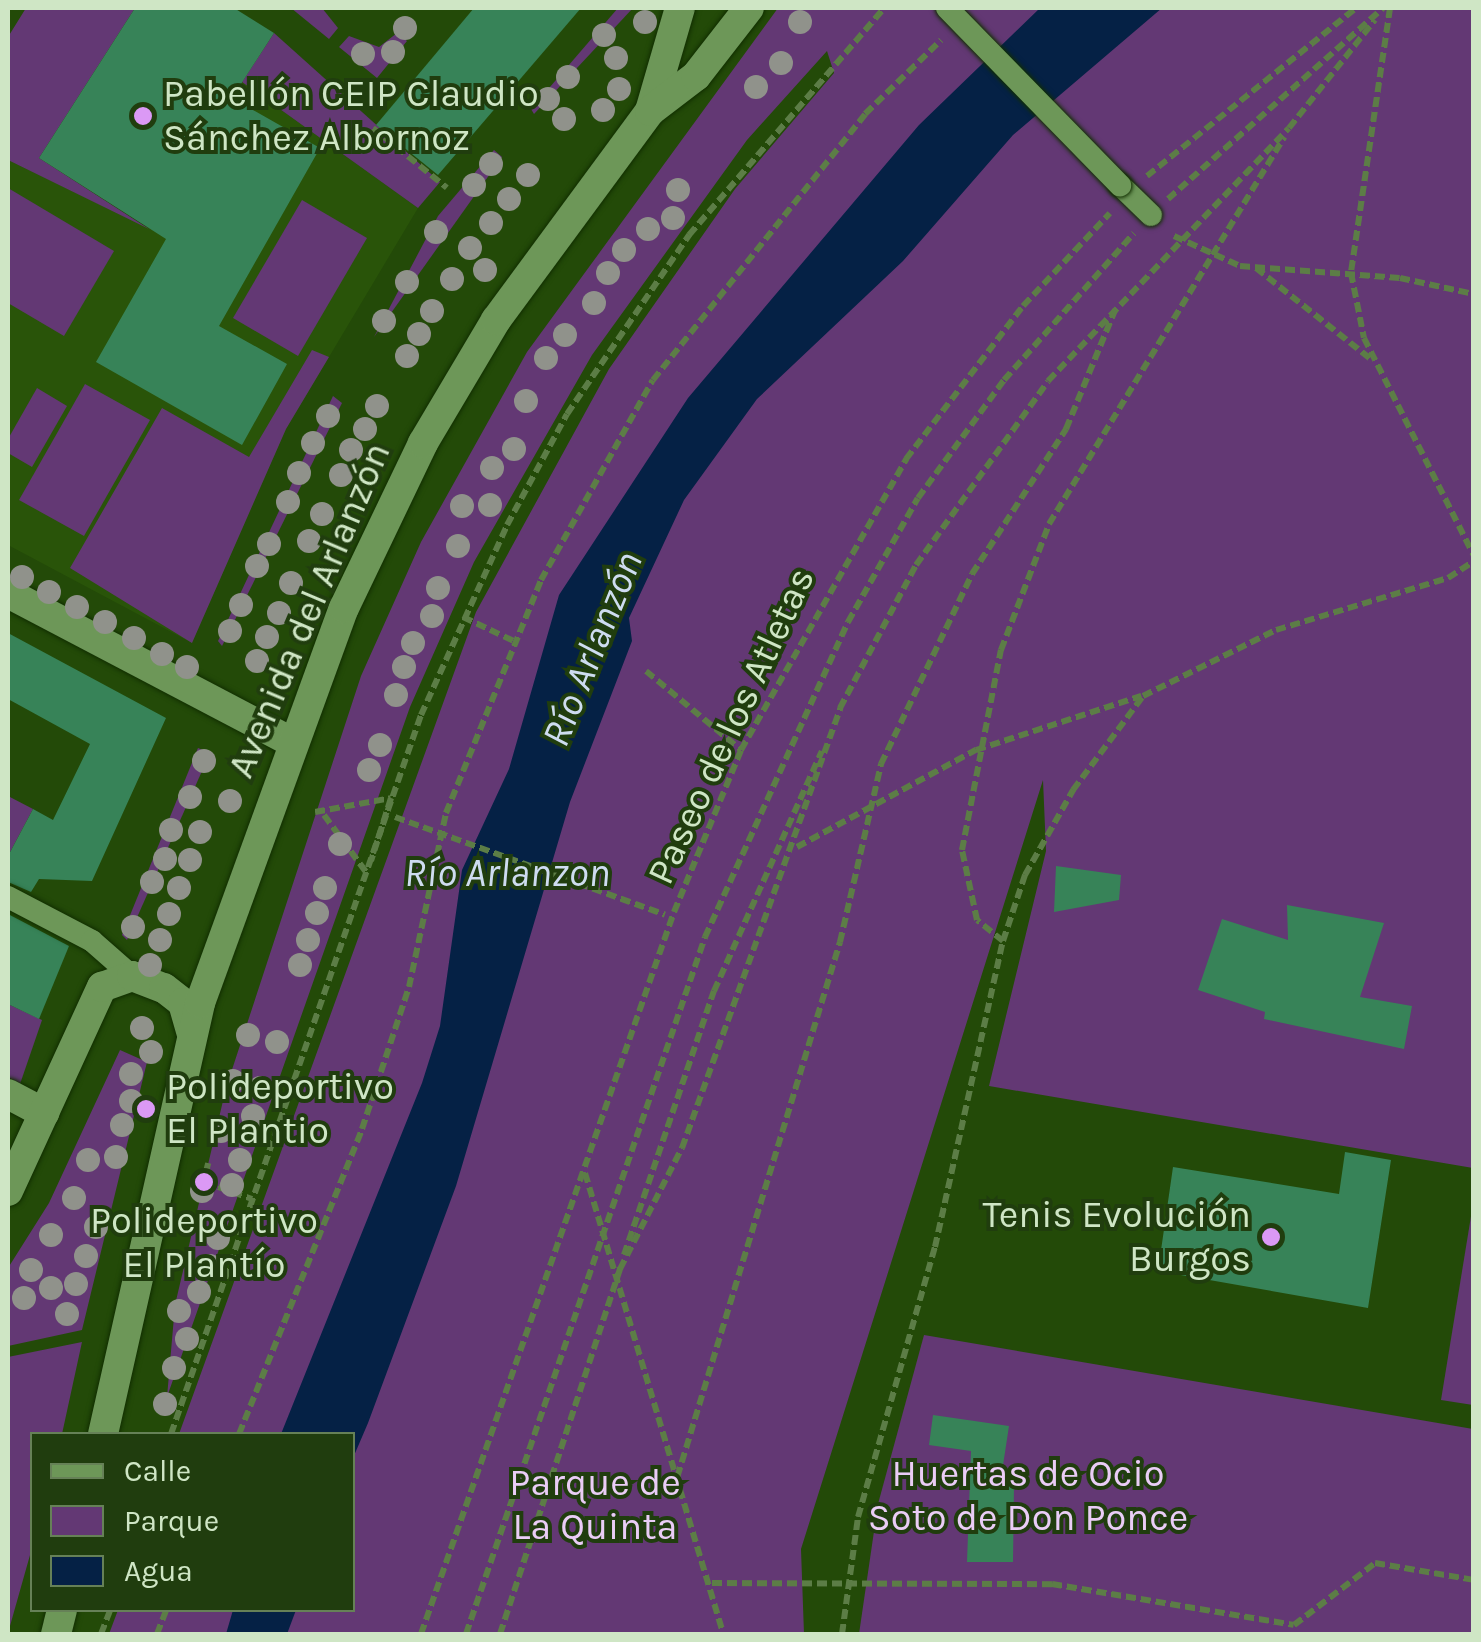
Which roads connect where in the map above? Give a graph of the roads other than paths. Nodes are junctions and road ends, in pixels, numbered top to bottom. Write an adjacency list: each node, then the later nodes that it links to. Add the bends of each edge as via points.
1 (680, 8): 4 (street, Avenida del Arlanzón)
2 (749, 8): 4 (street, Avenida del Arlanzón, via 696,76)
3 (947, 8): 5 (street, bridge)
4 (650, 110): 7 (street, Avenida del Arlanzón, via 496,320 423,443)
5 (1151, 215)
6 (8, 593): 7 (street)
7 (292, 742): 9 (street, Avenida del Arlanzón)
8 (8, 897): 10 (street, via 92,941)
9 (214, 963): 11 (street, via 186,987); 12 (street, Avenida del Arlanzón)
10 (132, 976): 11 (street); 14 (street, via 102,987)
11 (164, 988): 12 (street, via 183,1003)
12 (192, 1034): 16 (street, Avenida del Arlanzón)
13 (8, 1094): 14 (street)
14 (44, 1113): 15 (street)
15 (8, 1191)
16 (103, 1432)

